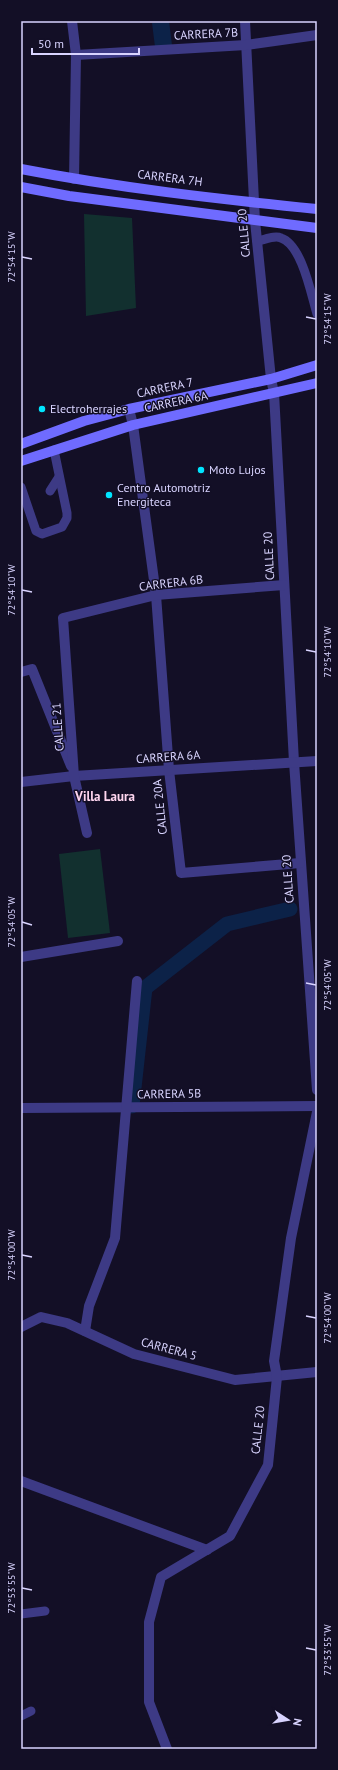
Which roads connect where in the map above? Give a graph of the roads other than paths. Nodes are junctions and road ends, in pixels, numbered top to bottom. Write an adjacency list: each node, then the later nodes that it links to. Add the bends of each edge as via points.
1 (72, 21): 5 (street)
2 (245, 21): 4 (street, CALLE 20)
3 (317, 35): 4 (street, CARRERA 7B)
4 (246, 45): 5 (street, CARRERA 7B); 9 (street, CALLE 20)
5 (76, 55): 7 (street)
6 (21, 169): 7 (main road, CARRERA 7H)
7 (74, 179): 9 (main road, CARRERA 7H)
8 (21, 187): 11 (main road, via 69,196)
9 (254, 203): 10 (main road, CARRERA 7H); 11 (street, CALLE 20)
10 (317, 209)
11 (255, 221): 12 (main road); 13 (street, CALLE 20)
12 (317, 228)
13 (257, 241): 14 (lane, via 280,237 291,243 302,264); 16 (street, CALLE 20)
14 (317, 314)
15 (317, 365): 16 (main road, CARRERA 7)
16 (271, 379): 18 (street, CALLE 20); 19 (main road, CARRERA 7)
17 (317, 383): 18 (main road, CARRERA 6A)
18 (274, 393): 20 (main road, CARRERA 6A); 27 (street, CALLE 20)
19 (129, 409): 20 (street, CALLE 20A); 21 (main road, CARRERA 7)
20 (133, 425): 22 (main road, CARRERA 6A); 28 (street, CALLE 20A)
21 (21, 444)
22 (54, 450): 23 (main road, CARRERA 6A); 24 (lane)
23 (21, 461)
24 (59, 476): 25 (lane); 26 (lane, via 67,513 62,527 42,534 36,531)
25 (50, 490)
26 (25, 492)
27 (284, 585): 28 (street, CARRERA 6B); 32 (street, CALLE 20)
28 (156, 595): 29 (street, CARRERA 6B); 33 (street, CALLE 20A)
29 (63, 618): 34 (street, CALLE 21)
30 (21, 672): 34 (street, via 32,669)
31 (317, 761): 32 (street, CARRERA 6A)
32 (294, 762): 33 (street, CARRERA 6A); 37 (street, CALLE 20)
33 (170, 770): 34 (street, CARRERA 6A); 37 (street, CALLE 20A, via 181,873)
34 (74, 776): 35 (street, CARRERA 6A); 36 (street, CALLE 21)
35 (21, 782)
36 (87, 833)
37 (300, 863): 41 (street, CALLE 20)
38 (118, 941): 39 (street)
39 (21, 956)
40 (136, 981): 44 (street)
41 (317, 1090)
42 (317, 1106): 44 (street, CARRERA 5B)
43 (21, 1108): 44 (street, CARRERA 5B)
44 (126, 1108): 47 (street, via 115,1238 88,1306)
45 (317, 1112): 49 (street, CALLE 20, via 290,1238 274,1361)
46 (21, 1327): 47 (street, CARRERA 5, via 41,1317 67,1323)
47 (85, 1331): 49 (street, CARRERA 5, via 134,1354 235,1380)
48 (317, 1372): 49 (street, CARRERA 5)
49 (277, 1377): 51 (street, CALLE 20, via 268,1465 230,1536)
50 (21, 1481): 51 (street)
51 (207, 1550): 56 (street, CALLE 20, via 161,1577 149,1622 149,1702)
52 (45, 1611): 53 (lane)
53 (21, 1614)
54 (31, 1711): 55 (lane)
55 (21, 1716)
56 (167, 1749)

